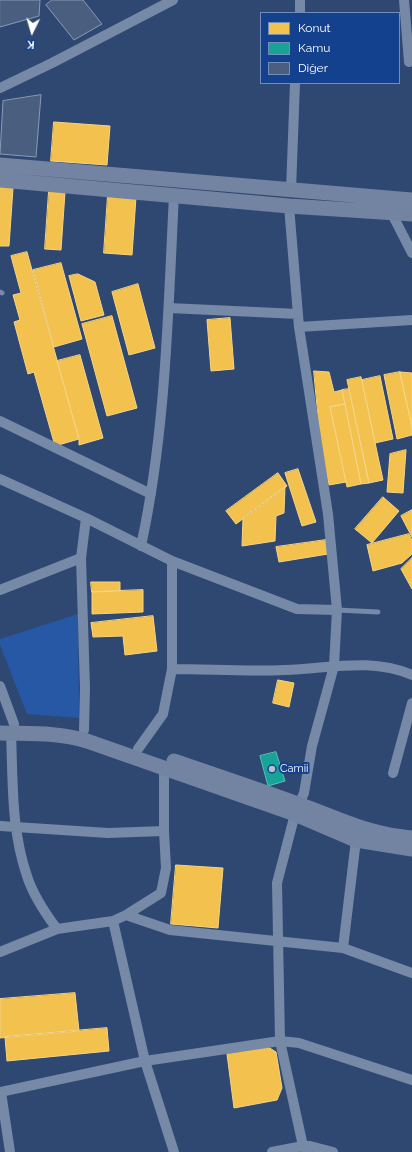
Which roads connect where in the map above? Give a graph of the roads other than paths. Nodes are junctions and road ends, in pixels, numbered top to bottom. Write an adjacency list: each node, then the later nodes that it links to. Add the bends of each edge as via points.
1 (173, 0): 7 (street)
2 (300, 0): 4 (street)
3 (404, 0): 5 (street)
4 (300, 12)
5 (407, 62)
6 (295, 84): 10 (street)
7 (0, 88)
8 (0, 165): 10 (street)
9 (0, 180): 11 (street)
10 (291, 190): 12 (street); 13 (street)
11 (174, 195): 13 (street); 17 (street)
12 (412, 200)
13 (289, 206): 14 (street); 18 (street)
14 (391, 212): 15 (street); 16 (street)
15 (412, 214)
16 (412, 253)
17 (168, 308): 18 (street); 24 (street, via 165,372)
18 (298, 314): 20 (street)
19 (412, 320): 20 (street)
20 (299, 327): 30 (street, via 328,514)
21 (0, 422): 22 (street); 24 (street)
22 (0, 427)
23 (0, 478): 25 (street)
24 (151, 494): 26 (street)
25 (86, 518): 26 (street); 27 (street)
26 (141, 546): 28 (street)
27 (80, 558): 29 (street); 38 (street)
28 (172, 561): 30 (street, via 297,608); 33 (street)
29 (0, 590)
30 (337, 610): 31 (lane); 32 (street)
31 (378, 612)
32 (334, 666): 33 (street, via 285,670); 34 (street, via 373,665 398,669); 42 (street, via 312,746 304,794)
33 (172, 669): 39 (street, via 164,714)
34 (412, 675)
35 (0, 686): 37 (street)
36 (412, 703): 41 (street)
37 (6, 728): 38 (street, via 50,724); 40 (street, via 70,736); 44 (street)
38 (84, 730): 39 (street)
39 (138, 749): 42 (street)
40 (164, 769): 42 (street); 45 (street)
41 (394, 774)
42 (297, 809): 46 (street, via 375,833); 47 (street); 52 (street, via 277,883)
43 (0, 826): 44 (street)
44 (15, 826): 45 (street, via 108,834); 51 (street, via 27,876)
45 (164, 831): 49 (street, via 166,868 161,893)
46 (412, 838)
47 (356, 840): 48 (street); 53 (street)
48 (412, 849)
49 (126, 915): 50 (street); 52 (street, via 170,930)
50 (113, 921): 51 (street); 57 (street)
51 (56, 929): 54 (street)
52 (277, 940): 53 (street); 56 (street)
53 (343, 948): 55 (street)
54 (0, 952)
55 (412, 973)
56 (280, 1041): 57 (street); 58 (street, via 299,1043); 60 (street)
57 (145, 1061): 59 (street); 62 (street)
58 (412, 1080)
59 (1, 1092): 61 (street)
60 (305, 1149): 63 (street); 64 (street, via 310,1146)
61 (10, 1152)
62 (174, 1152)
63 (272, 1152)
64 (333, 1152)

